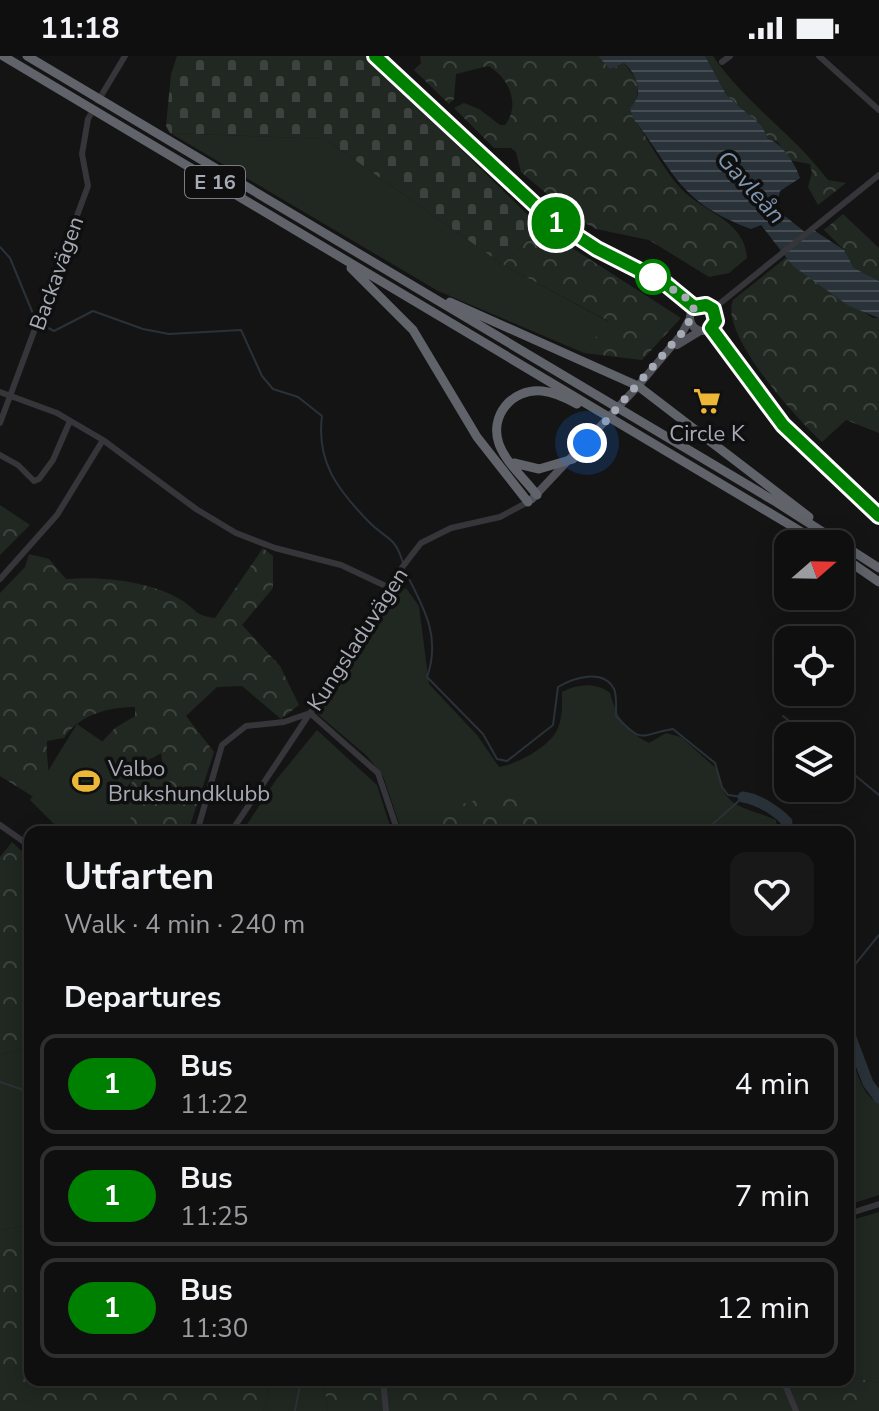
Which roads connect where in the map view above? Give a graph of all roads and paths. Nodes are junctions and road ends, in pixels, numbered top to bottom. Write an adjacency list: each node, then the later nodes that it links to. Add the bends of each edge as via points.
1 (3, 56): 14 (highway, E 16)
2 (27, 56): 15 (highway, E 16)
3 (125, 56): 10 (street)
4 (375, 56): 16 (main road, via 548,217 666,284)
5 (730, 56): 8 (street)
6 (819, 56): 9 (street)
7 (838, 56): 9 (street)
8 (722, 62)
9 (829, 65): 11 (street)
10 (104, 91)
11 (879, 109)
12 (88, 119): 24 (street, Backavägen, via 82,154 88,186)
13 (879, 175): 17 (street)
14 (337, 255): 27 (highway, E 16); 33 (highway, via 413,330 477,437)
15 (411, 284): 22 (highway); 36 (highway, E 16)
16 (694, 307): 17 (main road); 18 (main road)
17 (713, 309): 19 (main road, via 716,321)
18 (689, 320): 20 (main road); 21 (main road)
19 (711, 328): 20 (main road); 34 (main road, via 783,425)
20 (700, 331): 21 (main road)
21 (670, 350): 22 (main road)
22 (638, 386): 30 (main road); 37 (highway)
23 (0, 392): 24 (street)
24 (11, 397): 25 (street); 26 (street, Backavägen)
25 (70, 421): 28 (street); 29 (street, via 39,479 34,481)
26 (0, 423)
27 (627, 428): 31 (highway, via 551,392 524,393 503,408 496,425); 35 (highway, E 16)
28 (103, 440): 41 (street, via 57,515); 43 (street, via 236,533 341,565)
29 (0, 455)
30 (573, 459): 31 (highway, via 539,469); 32 (main road)
31 (511, 462): 32 (highway)
32 (537, 495): 33 (main road)
33 (528, 502): 43 (street, Kungsladuvägen, via 421,543)
34 (879, 516)
35 (798, 530)
36 (822, 530)
37 (824, 530)
38 (854, 551): 40 (highway, E 16)
39 (854, 565): 42 (highway)
40 (879, 568)
41 (0, 579)
42 (879, 582)
43 (390, 588): 44 (street, Kungsladuvägen, via 349,660)
44 (310, 713): 46 (street, via 246,726 222,745); 47 (street, Kungsladuvägen); 48 (street, via 378,773)
45 (0, 825): 49 (street)
46 (199, 826)
47 (235, 826)
48 (396, 826)
49 (24, 842)
50 (879, 1204): 51 (street)
51 (854, 1212)
52 (384, 1386): 54 (street)
53 (786, 1386): 55 (street)
54 (386, 1411)
55 (796, 1411)

